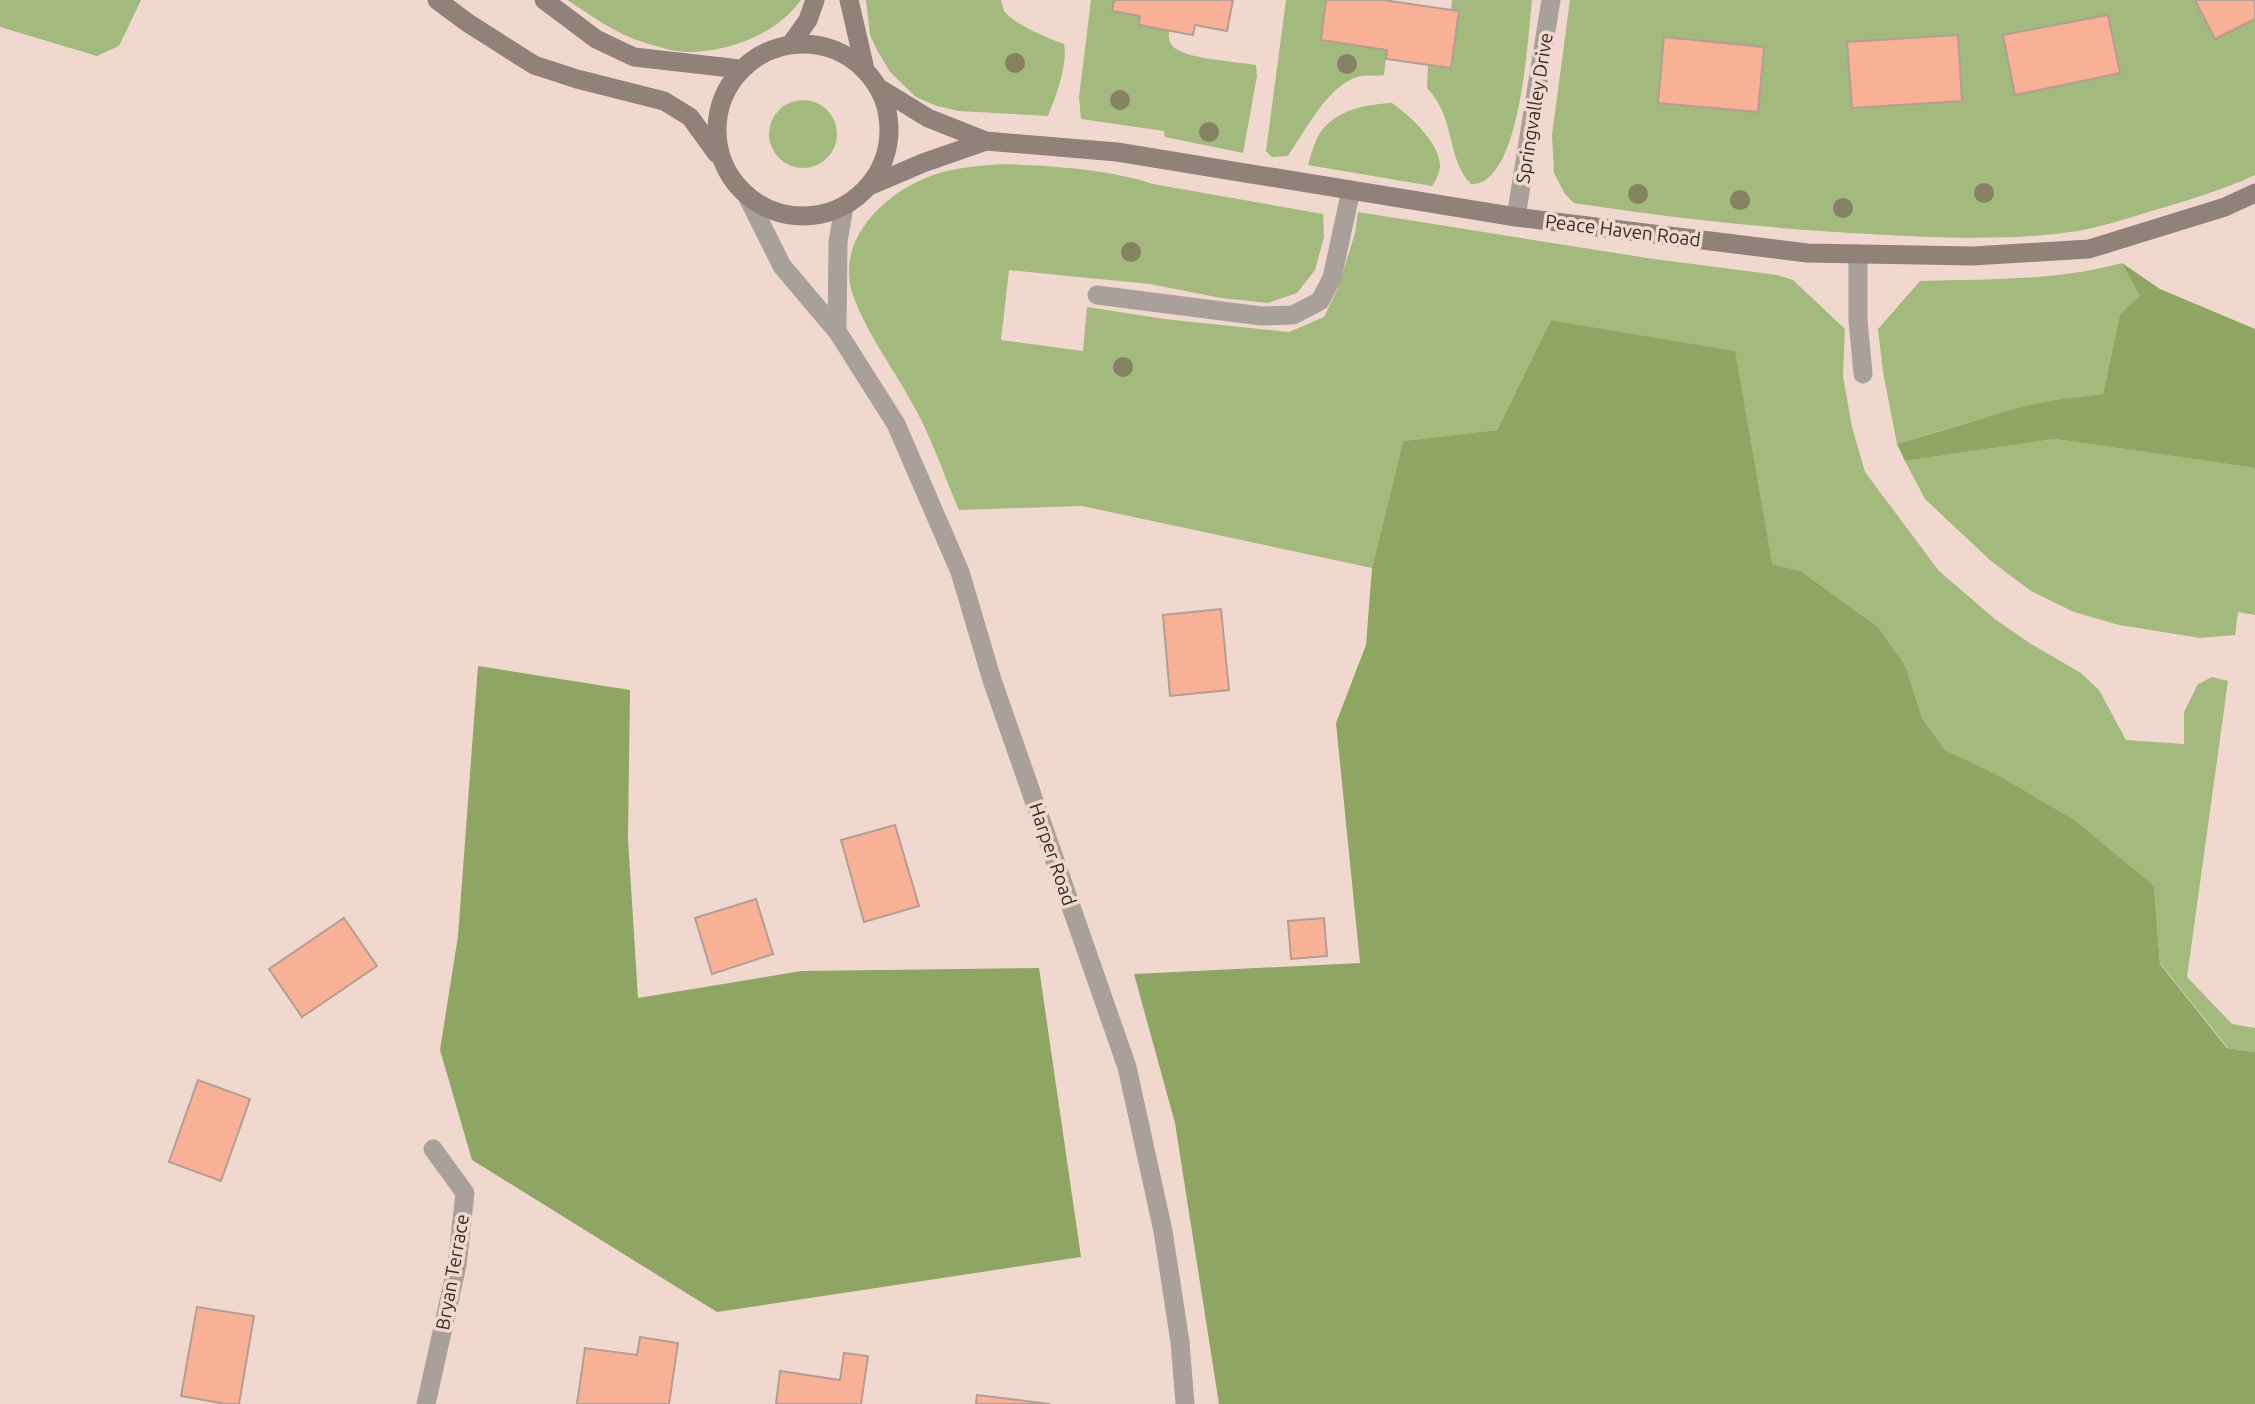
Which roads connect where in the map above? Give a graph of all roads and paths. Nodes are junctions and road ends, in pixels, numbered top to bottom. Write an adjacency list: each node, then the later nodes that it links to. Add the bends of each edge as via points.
1 (437, 0): 11 (main road, via 534,65 664,101 690,117)
2 (544, 0): 7 (main road, via 596,39 634,57)
3 (815, 0): 6 (main road)
4 (849, 0): 8 (main road)
5 (1551, 0): 17 (street, Springvalley Drive)
6 (791, 44): 7 (main road, via 773,48); 8 (main road, via 818,45 844,53)
7 (740, 69): 11 (main road, via 718,112)
8 (865, 69): 9 (main road)
9 (879, 88): 10 (main road, Peace Haven Road, via 928,118); 12 (main road, via 888,112 890,138 883,163)
10 (986, 141): 12 (main road, Peace Haven Road); 13 (main road, Peace Haven Road, via 1117,152)
11 (721, 159): 15 (main road)
12 (869, 186): 16 (main road)
13 (1351, 190): 17 (main road, Peace Haven Road); 19 (street, via 1332,278 1320,301 1293,315 1261,316)
14 (2255, 193): 18 (main road, Peace Haven Road, via 2225,207 2089,249 1973,256)
15 (748, 198): 16 (main road, via 795,216 820,215); 20 (street, Harper Road, via 782,266)
16 (844, 206): 20 (street, via 838,242)
17 (1516, 216): 18 (main road, Peace Haven Road, via 1807,253)
18 (1858, 254): 21 (street)
19 (1097, 295)
20 (837, 331): 24 (street, Harper Road, via 897,424 960,572 992,680 1127,1067 1163,1231)
21 (1863, 374)
22 (433, 1149): 23 (street, Bryan Terrace, via 465,1193 457,1265)
23 (426, 1404)
24 (1185, 1404)

